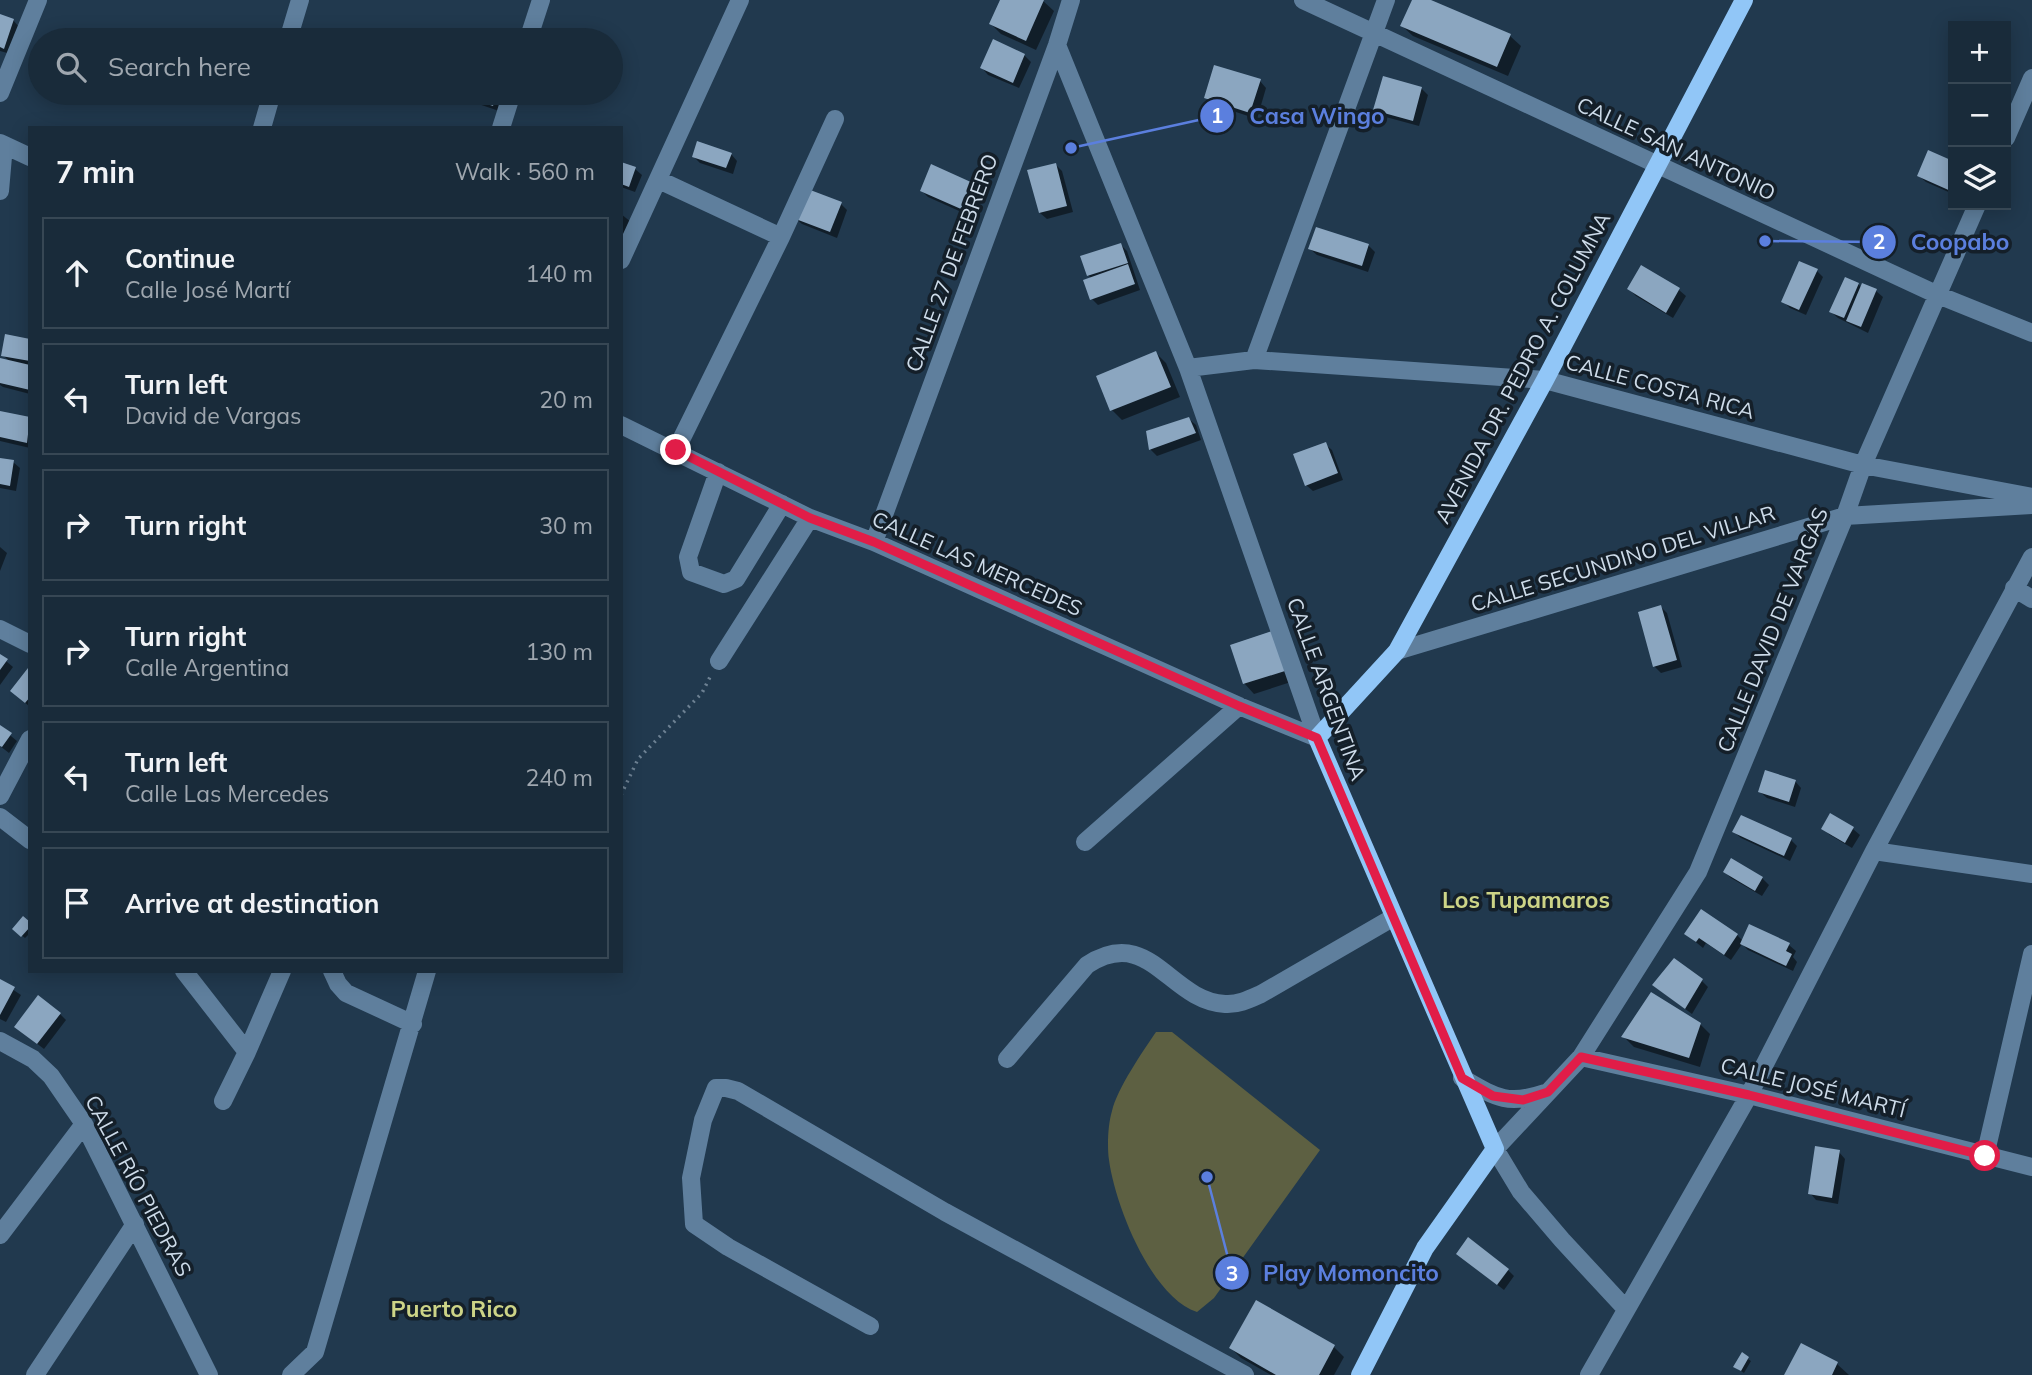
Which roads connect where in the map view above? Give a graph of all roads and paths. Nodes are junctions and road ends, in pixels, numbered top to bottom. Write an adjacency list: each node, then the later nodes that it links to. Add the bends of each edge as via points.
1 (38, 0): 14 (street)
2 (299, 0): 9 (street)
3 (541, 0): 10 (street)
4 (740, 0): 24 (street)
5 (1071, 0): 12 (street, CALLE 27 DE FEBRERO)
6 (1303, 0): 11 (street, CALLE SAN ANTONIO)
7 (1385, 0): 11 (street)
8 (1744, 0): 23 (main road, AVENIDA DR. PEDRO A. COLUMNA)
9 (291, 28)
10 (532, 28)
11 (1374, 33): 23 (street, CALLE SAN ANTONIO); 31 (street)
12 (1057, 45): 32 (street, CALLE ARGENTINA); 43 (street, CALLE 27 DE FEBRERO)
13 (2032, 78): 20 (street)
14 (0, 93)
15 (269, 105): 18 (street)
16 (508, 105): 19 (street)
17 (835, 119): 27 (street)
18 (263, 126)
19 (502, 126)
20 (2011, 126)
21 (2, 144): 22 (street); 25 (street)
22 (28, 156)
23 (1657, 165): 29 (street, CALLE SAN ANTONIO); 33 (main road, AVENIDA DR. PEDRO A. COLUMNA)
24 (659, 180): 27 (street); 28 (street)
25 (0, 191)
26 (1975, 210): 29 (street, CALLE DAVID DE VARGAS)
27 (781, 237): 35 (street)
28 (623, 256)
29 (1938, 295): 30 (street, CALLE SAN ANTONIO); 36 (street, CALLE DAVID DE VARGAS)
30 (2032, 332)
31 (1254, 360): 32 (street, CALLE COSTA RICA); 33 (street, CALLE COSTA RICA)
32 (1188, 368): 52 (street, CALLE ARGENTINA)
33 (1545, 380): 36 (street, CALLE COSTA RICA); 49 (main road, AVENIDA DR. PEDRO A. COLUMNA)
34 (623, 426): 35 (street, CALLE LAS MERCEDES)
35 (676, 450): 37 (street, CALLE LAS MERCEDES)
36 (1863, 465): 38 (street, CALLE COSTA RICA); 41 (street, CALLE DAVID DE VARGAS)
37 (718, 472): 39 (street, CALLE LAS MERCEDES); 39 (street, via 688,557 691,572 724,584 736,579)
38 (2032, 497)
39 (782, 504): 42 (street, CALLE LAS MERCEDES)
40 (2032, 505): 41 (street, CALLE SECUNDINO DEL VILLAR)
41 (1845, 516): 49 (street, CALLE SECUNDINO DEL VILLAR); 70 (street, CALLE DAVID DE VARGAS, via 1698,872)
42 (810, 518): 43 (street, CALLE LAS MERCEDES); 50 (street)
43 (874, 542): 51 (street, CALLE LAS MERCEDES)
44 (2032, 556): 45 (street)
45 (2014, 588): 46 (street); 59 (street)
46 (2032, 599)
47 (0, 629): 48 (street)
48 (28, 643)
49 (1397, 651): 52 (main road, AVENIDA DR. PEDRO A. COLUMNA)
50 (719, 661): 54 (path, via 702,693 638,759)
51 (1239, 706): 52 (street, CALLE LAS MERCEDES); 58 (street)
52 (1317, 738): 61 (main road, CALLE ARGENTINA)
53 (28, 743): 55 (street)
54 (623, 791)
55 (0, 796)
56 (0, 817): 57 (street)
57 (28, 838)
58 (1085, 842)
59 (1874, 851): 60 (street); 74 (street)
60 (2032, 873)
61 (1394, 917): 71 (street, via 1262,993 1226,1005 1194,993 1144,957 1116,951 1087,965); 72 (main road, CALLE ARGENTINA)
62 (2032, 954): 78 (street)
63 (186, 973): 69 (street)
64 (281, 973): 69 (street)
65 (333, 973): 67 (street, via 346,993)
66 (426, 973): 67 (street)
67 (413, 1024): 86 (street, via 315,1352)
68 (0, 1041): 76 (street, CALLE RÍO PIEDRAS, via 33,1059 51,1076)
69 (247, 1052): 75 (street)
70 (1581, 1057): 73 (street, CALLE DAVID DE VARGAS); 74 (street, CALLE JOSÉ MARTÍ)
71 (1007, 1059)
72 (1462, 1078): 73 (street, via 1493,1096 1523,1100); 77 (main road, CALLE ARGENTINA)
73 (1548, 1092): 77 (street, CALLE DAVID DE VARGAS)
74 (1749, 1095): 78 (street, CALLE JOSÉ MARTÍ); 82 (street)
75 (223, 1101)
76 (84, 1124): 80 (street, CALLE RÍO PIEDRAS); 81 (street)
77 (1495, 1149): 82 (street, CALLE ARGENTINA, via 1521,1192); 88 (main road, via 1425,1248)
78 (1985, 1156): 79 (street, CALLE JOSÉ MARTÍ)
79 (2032, 1167)
80 (135, 1224): 84 (street); 85 (street, CALLE RÍO PIEDRAS)
81 (0, 1235)
82 (1625, 1308): 89 (street)
83 (870, 1326): 87 (street, via 694,1224 691,1178 703,1120 716,1088 738,1091 945,1212)
84 (35, 1375)
85 (209, 1375)
86 (291, 1375)
87 (1245, 1375)
88 (1360, 1375)
89 (1589, 1375)

